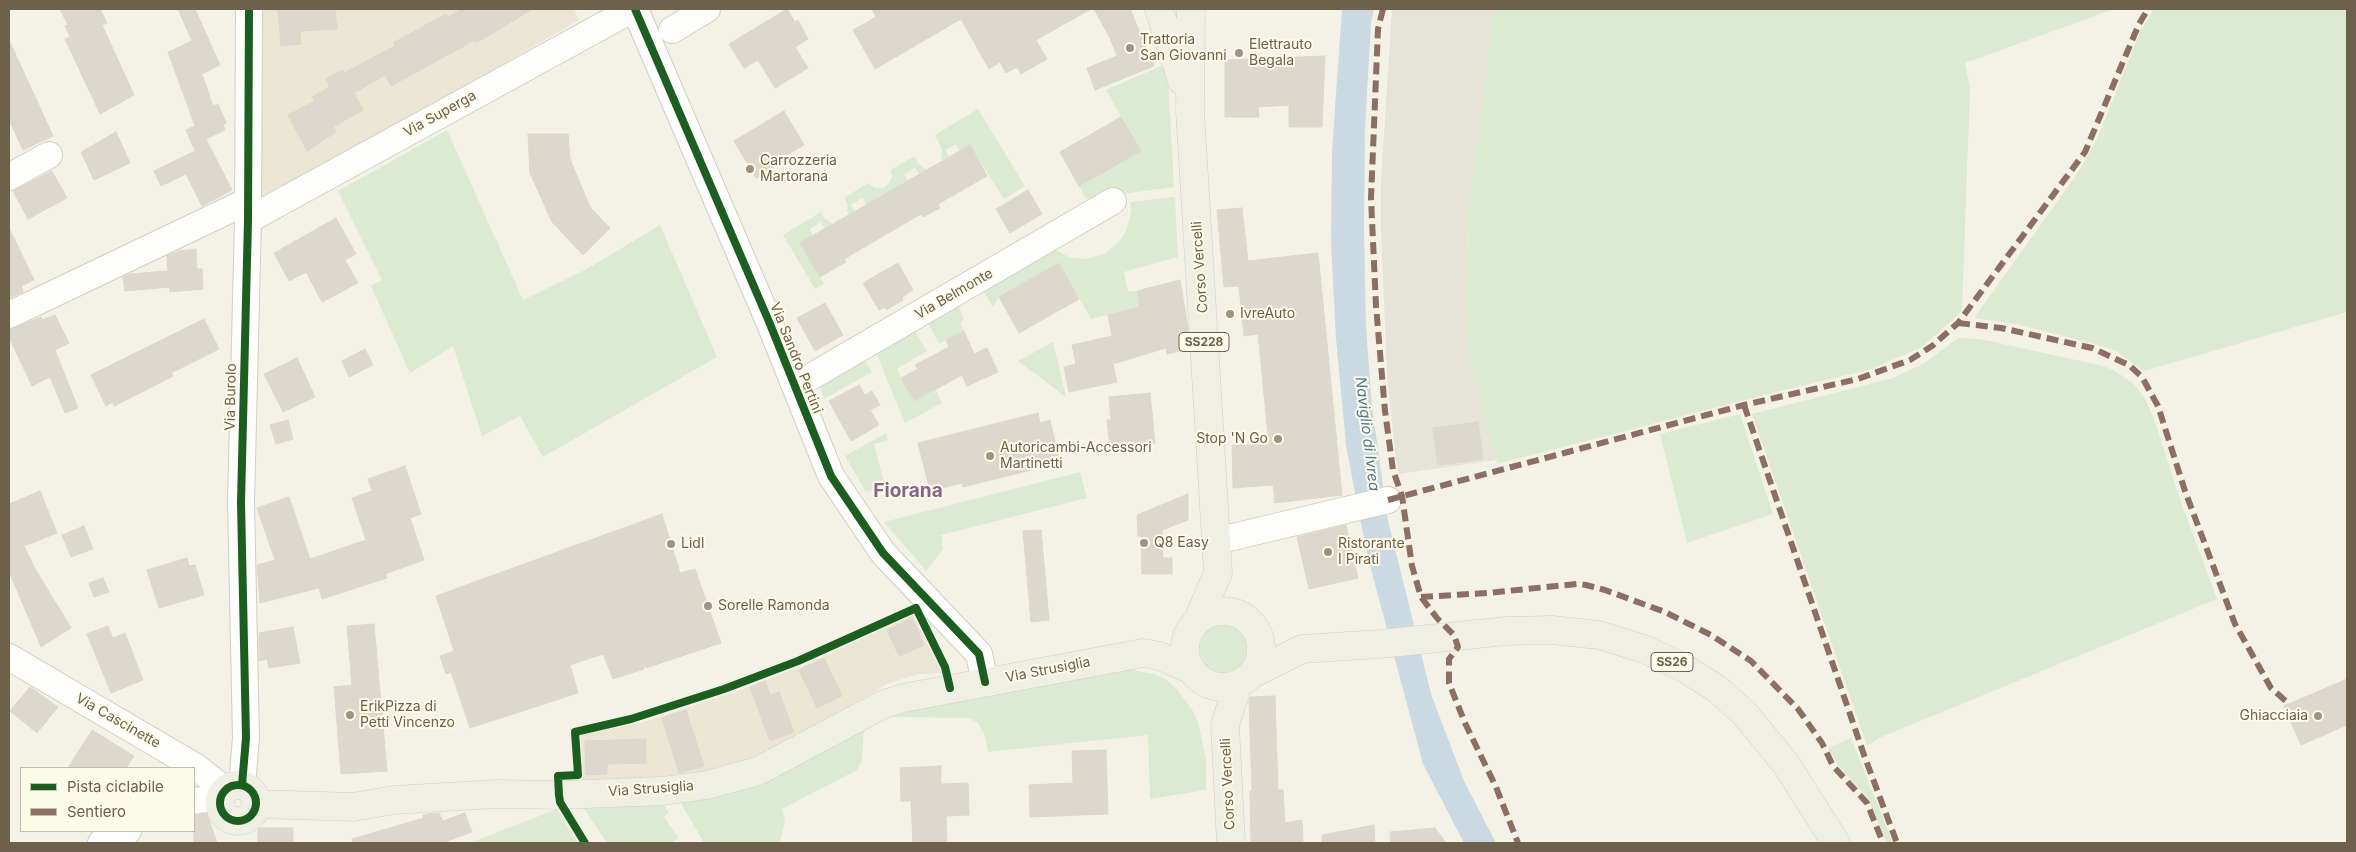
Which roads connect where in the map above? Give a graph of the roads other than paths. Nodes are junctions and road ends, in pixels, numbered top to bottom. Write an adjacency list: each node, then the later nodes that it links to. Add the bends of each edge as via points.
1 (248, 9): 11 (street, Via Burolo)
2 (634, 9): 11 (street, Via Superga); 13 (street, Via Sandro Pertini)
3 (708, 9): 6 (street)
4 (1158, 9): 7 (main road, Corso Vercelli / SS228)
5 (1191, 9): 7 (main road, Corso Vercelli / SS228)
6 (672, 30)
7 (1190, 111): 15 (main road, Corso Vercelli / SS228)
8 (50, 155): 9 (street)
9 (9, 178)
10 (1112, 201): 13 (street, Via Belmonte)
11 (248, 210): 12 (street); 27 (street, Via Burolo, via 241,502 246,738)
12 (9, 315)
13 (795, 386): 24 (street, Via Sandro Pertini, via 830,476 846,502 883,553 979,654)
14 (1388, 500): 15 (street)
15 (1216, 541): 16 (main road, Corso Vercelli / SS228)
16 (1218, 573): 17 (main road, Corso Vercelli / SS228); 18 (main road, Corso Vercelli / SS228)
17 (1249, 622): 18 (main road, via 1236,613 1217,611); 19 (main road, SS26); 23 (main road, via 1262,650 1258,664)
18 (1194, 624): 20 (main road, Via Strusiglia); 22 (main road, via 1186,639 1185,652)
19 (1302, 649): 23 (main road, SS26); 31 (main road, SS26, via 1552,630 1598,635 1644,649 1684,668 1717,689 1744,714 1786,764)
20 (1143, 653): 22 (main road, Via Strusiglia, via 1160,656); 24 (main road, Via Strusiglia)
21 (13, 667): 27 (street, Via Cascinette, via 196,767)
22 (1194, 673): 23 (main road, via 1214,686 1227,687); 25 (main road, Corso Vercelli)
23 (1245, 679): 25 (main road, Corso Vercelli)
24 (985, 682): 27 (main road, Via Strusiglia, via 882,705 758,771 707,785 663,791 496,794 394,800 353,807)
25 (1225, 725): 30 (main road, Corso Vercelli)
26 (195, 801): 27 (street)
27 (237, 807)
28 (126, 832): 29 (street)
29 (101, 843)
30 (1231, 843)
31 (1836, 843)

